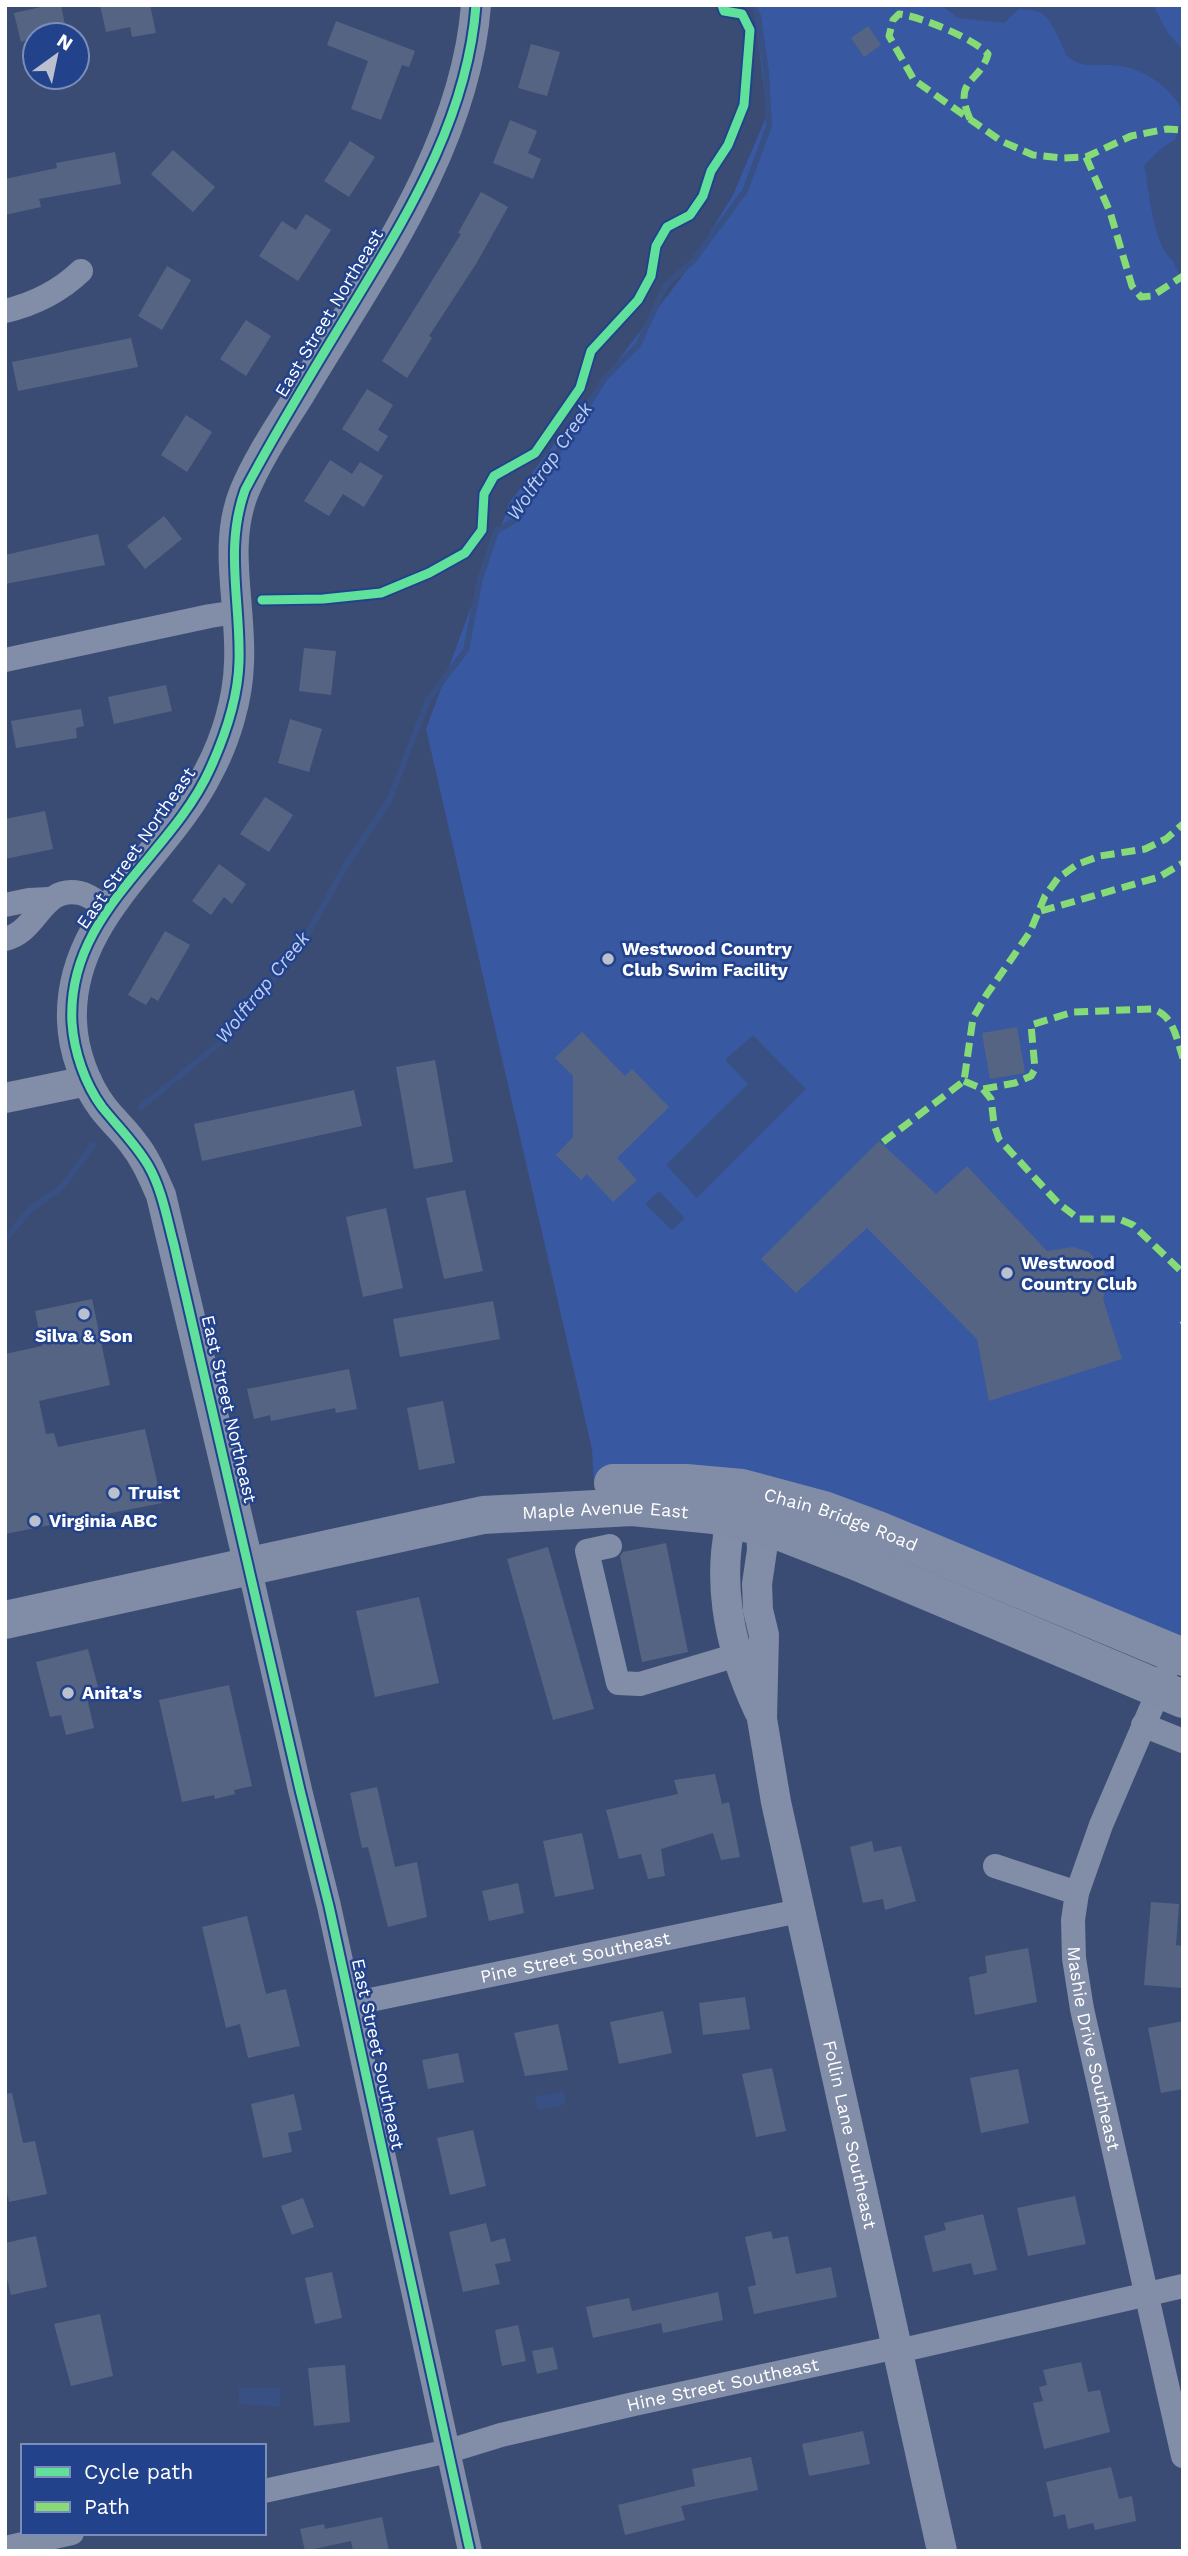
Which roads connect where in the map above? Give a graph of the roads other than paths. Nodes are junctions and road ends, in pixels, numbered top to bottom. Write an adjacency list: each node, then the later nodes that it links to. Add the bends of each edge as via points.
1 (476, 5): 4 (street, East Street Northeast, via 457,102 425,179 245,490 233,537)
2 (81, 271): 3 (street, via 48,296)
3 (5, 311)
4 (237, 612): 5 (street); 8 (street, East Street Northeast, via 240,663 223,740 188,806)
5 (5, 660)
6 (49, 899): 7 (street); 8 (street, via 78,893); 9 (street, via 24,932)
7 (5, 905)
8 (108, 909): 10 (street, East Street Northeast, via 89,941 72,996 77,1053)
9 (5, 939)
10 (87, 1081): 11 (street); 14 (street, East Street Northeast, via 135,1144 161,1195)
11 (5, 1098)
12 (745, 1511): 14 (main road, Maple Avenue East, via 632,1507 483,1515); 16 (street, Follin Lane Southeast, via 725,1580); 17 (main road, Chain Bridge Road, via 824,1510); 18 (main road, Maple Avenue East); 19 (street, Follin Lane Southeast, via 762,1550 757,1584 764,1636)
13 (610, 1546): 16 (street, via 587,1551 618,1684 639,1684)
14 (249, 1566): 15 (main road, Maple Avenue East); 25 (street, East Street Southeast)
15 (5, 1620)
16 (737, 1655): 19 (street, Follin Lane Southeast)
17 (1179, 1655): 18 (street, Mashie Drive Southeast)
18 (1171, 1694): 20 (street, Mashie Drive Southeast)
19 (762, 1719): 24 (street, Follin Lane Southeast)
20 (1143, 1725): 21 (street); 23 (street, Mashie Drive Southeast)
21 (1183, 1741)
22 (995, 1866): 23 (street)
23 (1077, 1893): 27 (street, Mashie Drive Southeast, via 1074,1958 1082,2009)
24 (799, 1911): 25 (street, Pine Street Southeast); 28 (street, Follin Lane Southeast)
25 (351, 2004): 29 (street, East Street Southeast)
26 (1183, 2286): 27 (street, Hine Street Southeast)
27 (1147, 2295): 28 (street, Hine Street Southeast, via 907,2349); 30 (street, Mashie Drive Southeast)
28 (897, 2347): 29 (street, Hine Street Southeast, via 634,2403); 35 (street, Follin Lane Southeast)
29 (449, 2451): 31 (street, Hine Street Southeast); 34 (street, East Street Southeast)
30 (1183, 2456)
31 (266, 2491)
32 (63, 2535): 33 (street)
33 (5, 2548)
34 (470, 2551)
35 (942, 2551)

